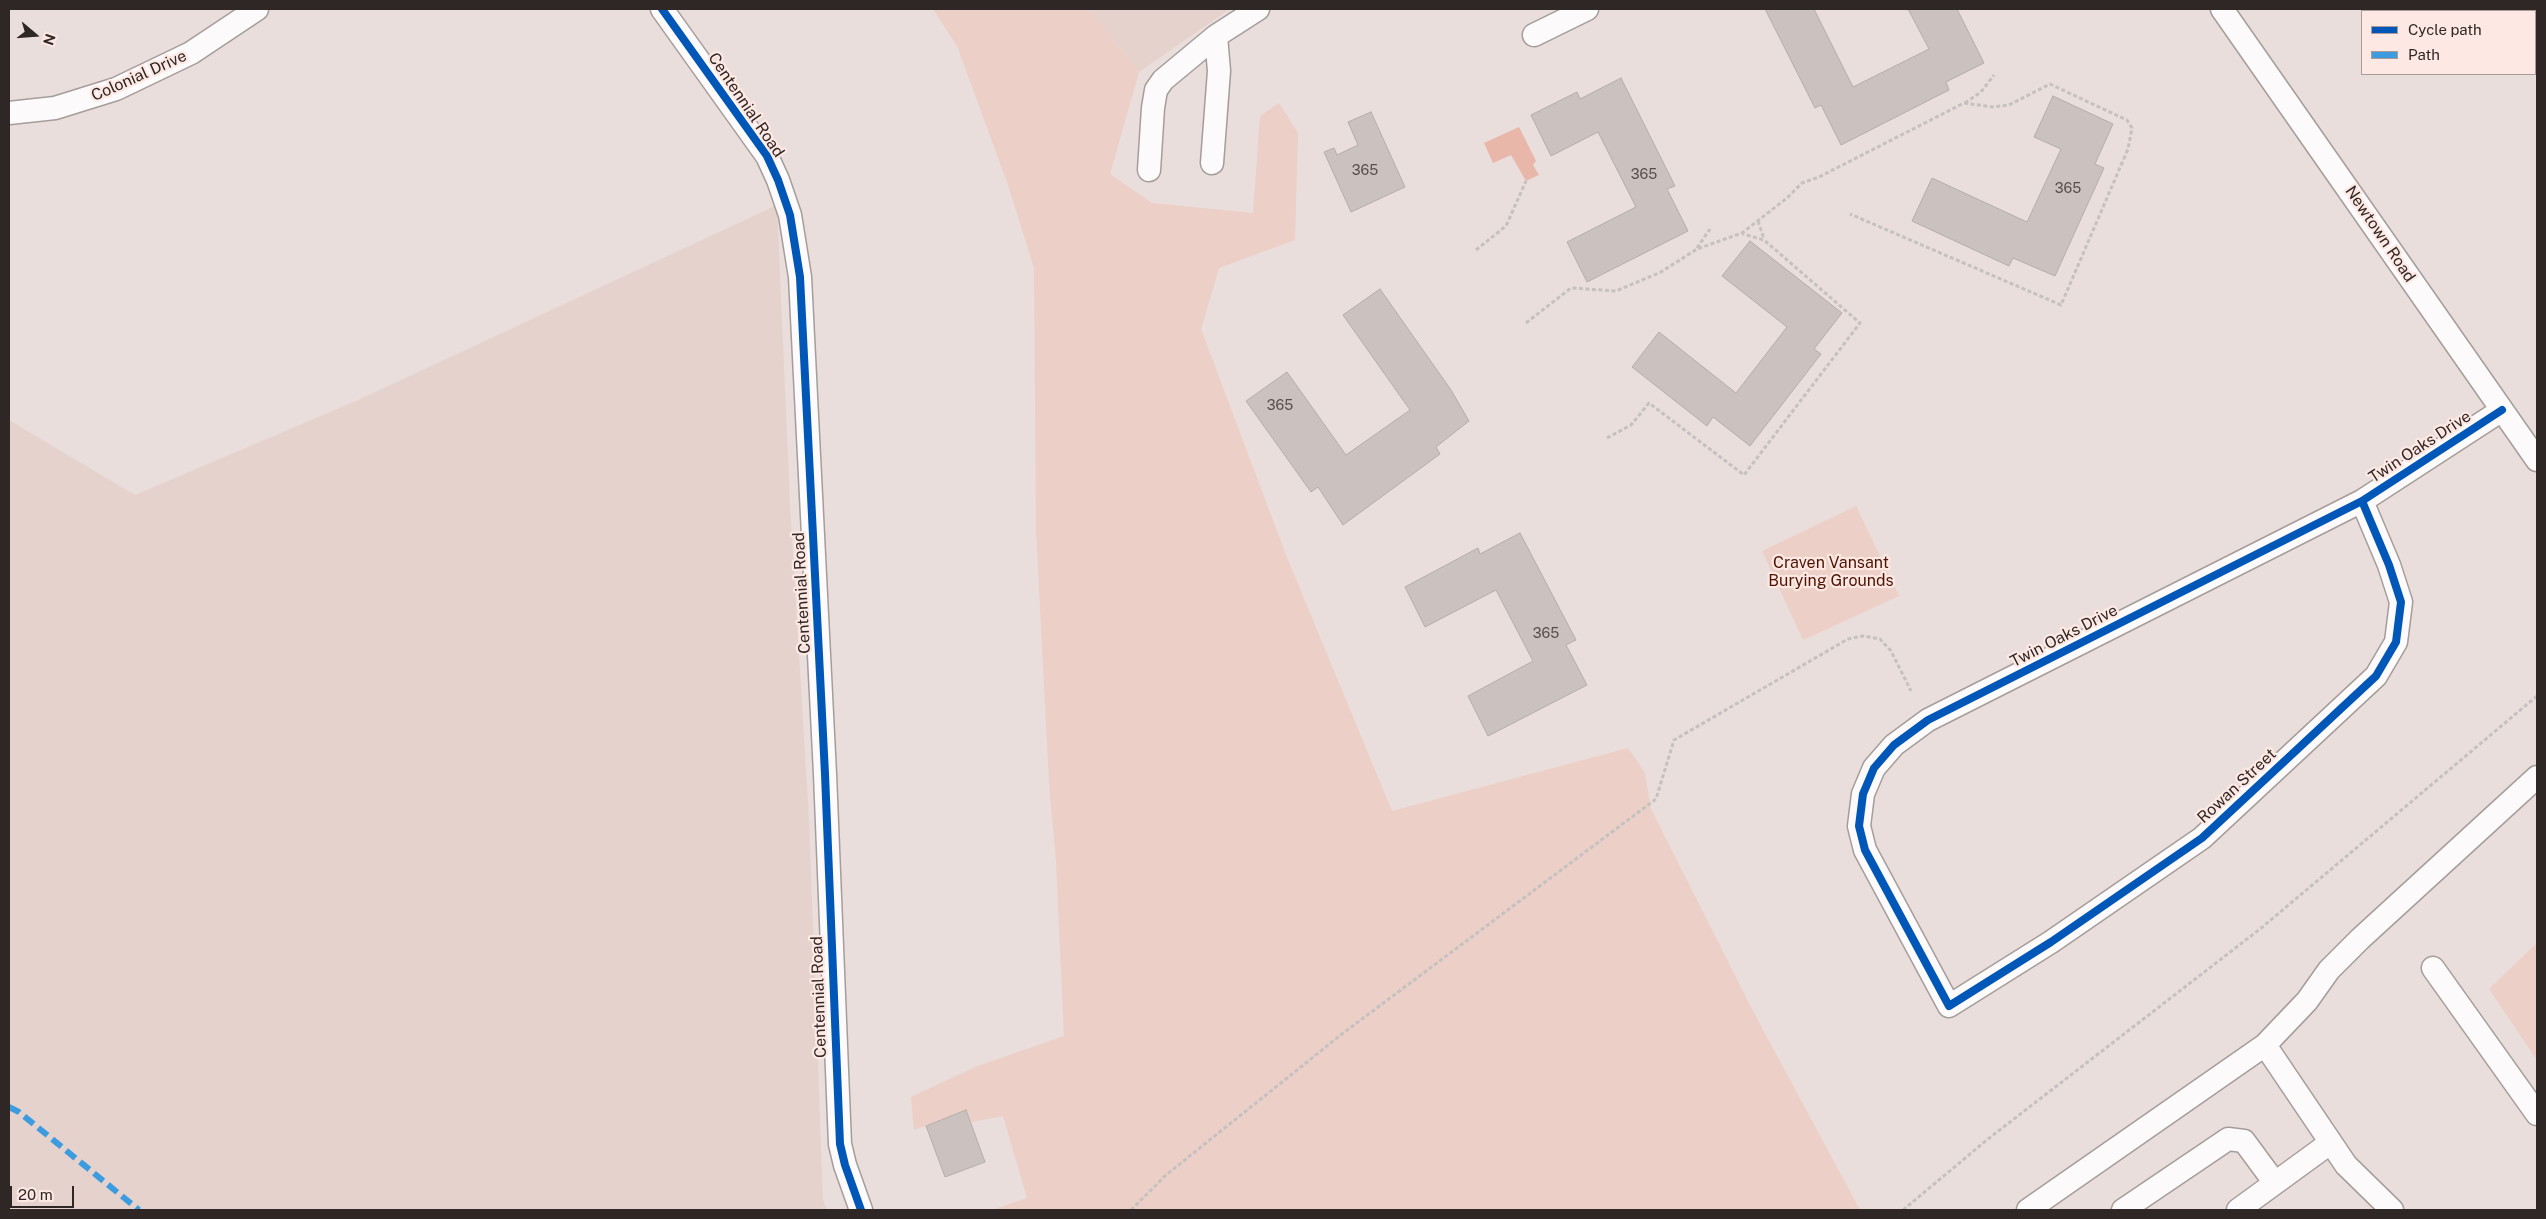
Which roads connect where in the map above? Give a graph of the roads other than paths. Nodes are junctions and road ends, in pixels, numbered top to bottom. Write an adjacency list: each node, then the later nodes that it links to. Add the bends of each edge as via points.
1 (257, 9): 8 (street, Colonial Drive, via 191,53 116,89 55,108)
2 (662, 9): 22 (street, Centennial Road, via 767,156 790,215 801,297 840,1144)
3 (1258, 9): 7 (street)
4 (1587, 9): 6 (street)
5 (2222, 9): 11 (street, Newtown Road)
6 (1534, 35)
7 (1216, 36): 9 (street, via 1219,71); 10 (street, via 1163,80 1156,90 1152,108)
8 (9, 113)
9 (1212, 163)
10 (1150, 170)
11 (2502, 410): 12 (street, Newtown Road); 13 (street, Twin Oaks Drive)
12 (2537, 460)
13 (2362, 501): 16 (street, Rowan Street, via 2401,602 2396,642 2376,676 2202,838 2051,942); 16 (street, Twin Oaks Drive, via 1928,720 1894,745 1874,768 1863,794 1859,826 1865,850)
14 (2537, 778): 17 (street, via 2360,939)
15 (2433, 968): 18 (street)
16 (1949, 1006)
17 (2264, 1045): 19 (street); 23 (street)
18 (2537, 1114)
19 (2330, 1143): 20 (street); 21 (street)
20 (2275, 1183): 24 (street, via 2244,1141 2228,1138); 25 (street)
21 (2367, 1200): 26 (street)
22 (861, 1210)
23 (2028, 1210)
24 (2123, 1210)
25 (2238, 1210)
26 (2392, 1210)

